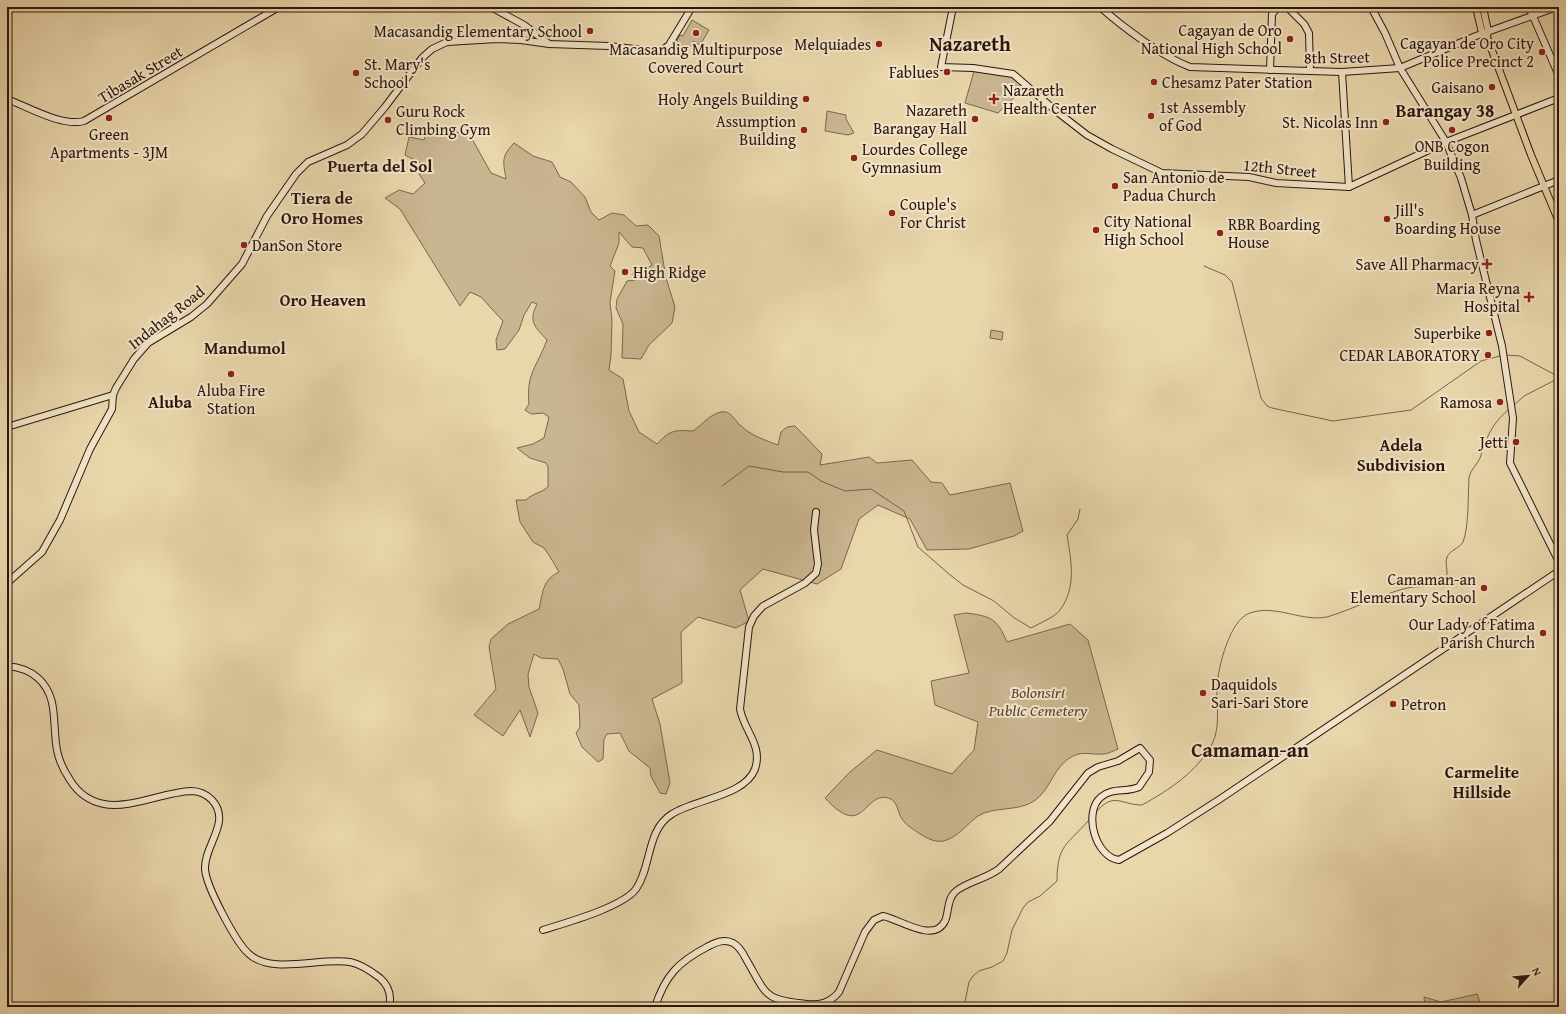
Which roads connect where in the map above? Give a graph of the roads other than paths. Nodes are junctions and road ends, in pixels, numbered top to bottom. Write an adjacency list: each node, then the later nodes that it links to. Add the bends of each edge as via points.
1 (279, 7): 22 (street, Tibasak Street, via 84,121 62,121)
2 (491, 7): 15 (street, via 524,24)
3 (692, 7): 15 (street, Indahag Road, via 669,45 660,52 609,46)
4 (953, 7): 27 (street, 12th Street, via 941,67 973,68 1013,74 1087,135 1162,173 1250,176 1276,183)
5 (1100, 7): 17 (street, 8th Street, via 1119,24 1181,64 1190,67)
6 (1278, 7): 17 (street, via 1272,14)
7 (1286, 7): 18 (street, via 1304,24 1308,33)
8 (1370, 7): 16 (street)
9 (1476, 7): 14 (main road)
10 (1483, 7): 14 (main road)
11 (1529, 7): 13 (street)
12 (1557, 7): 13 (street, 8th Street)
13 (1533, 15): 14 (street, 8th Street); 20 (street)
14 (1486, 34): 16 (street, 8th Street); 23 (main road)
15 (549, 44): 30 (street, Indahag Road, via 495,39 447,42 432,49 362,134 347,145 308,162 299,171 281,193 239,267 199,310 140,351)
16 (1400, 68): 19 (street, 8th Street); 24 (street)
17 (1270, 70): 18 (street, 8th Street)
18 (1310, 71): 19 (street, 8th Street)
19 (1342, 72): 27 (street)
20 (1559, 76)
21 (1559, 98): 23 (street, 12th Street)
22 (7, 99)
23 (1516, 115): 24 (street, 12th Street); 26 (main road)
24 (1446, 142): 27 (street, 12th Street); 28 (street, via 1461,178)
25 (1559, 180): 26 (street)
26 (1544, 186): 28 (street); 29 (main road)
27 (1349, 188)
28 (1472, 215): 33 (street, via 1503,351 1511,406 1510,463)
29 (1559, 222)
30 (113, 395): 31 (street); 35 (street, Indahag Road, via 112,409 90,449 60,520 42,552)
31 (7, 427)
32 (816, 512): 37 (street, via 816,573 805,583 763,606 749,627 740,709 743,722 757,751 757,760 751,776 733,790 688,806 667,817 656,831 639,884 631,894 585,916)
33 (1559, 562)
34 (1559, 571): 39 (street, via 1167,834 1123,858 1114,859 1104,850 1096,836 1092,818 1095,804 1107,793 1137,788 1143,784 1149,772 1150,760 1140,748 1118,761 1098,767 1088,773 1050,821 999,869 990,876 956,890 950,899 945,921 937,928 920,930 883,916 874,920 865,932 839,992 824,1004 790,1003 774,998 765,991 741,950 732,942 725,941 682,961 670,975)
35 (7, 583)
36 (7, 666): 38 (street, via 26,670 47,687 54,708 60,764 73,785 85,797 112,805 191,790 203,793 215,804 220,824 206,859 207,880 225,917 251,956 267,964 358,964 385,982 390,992)
37 (543, 930)
38 (389, 1007)
39 (655, 1007)

